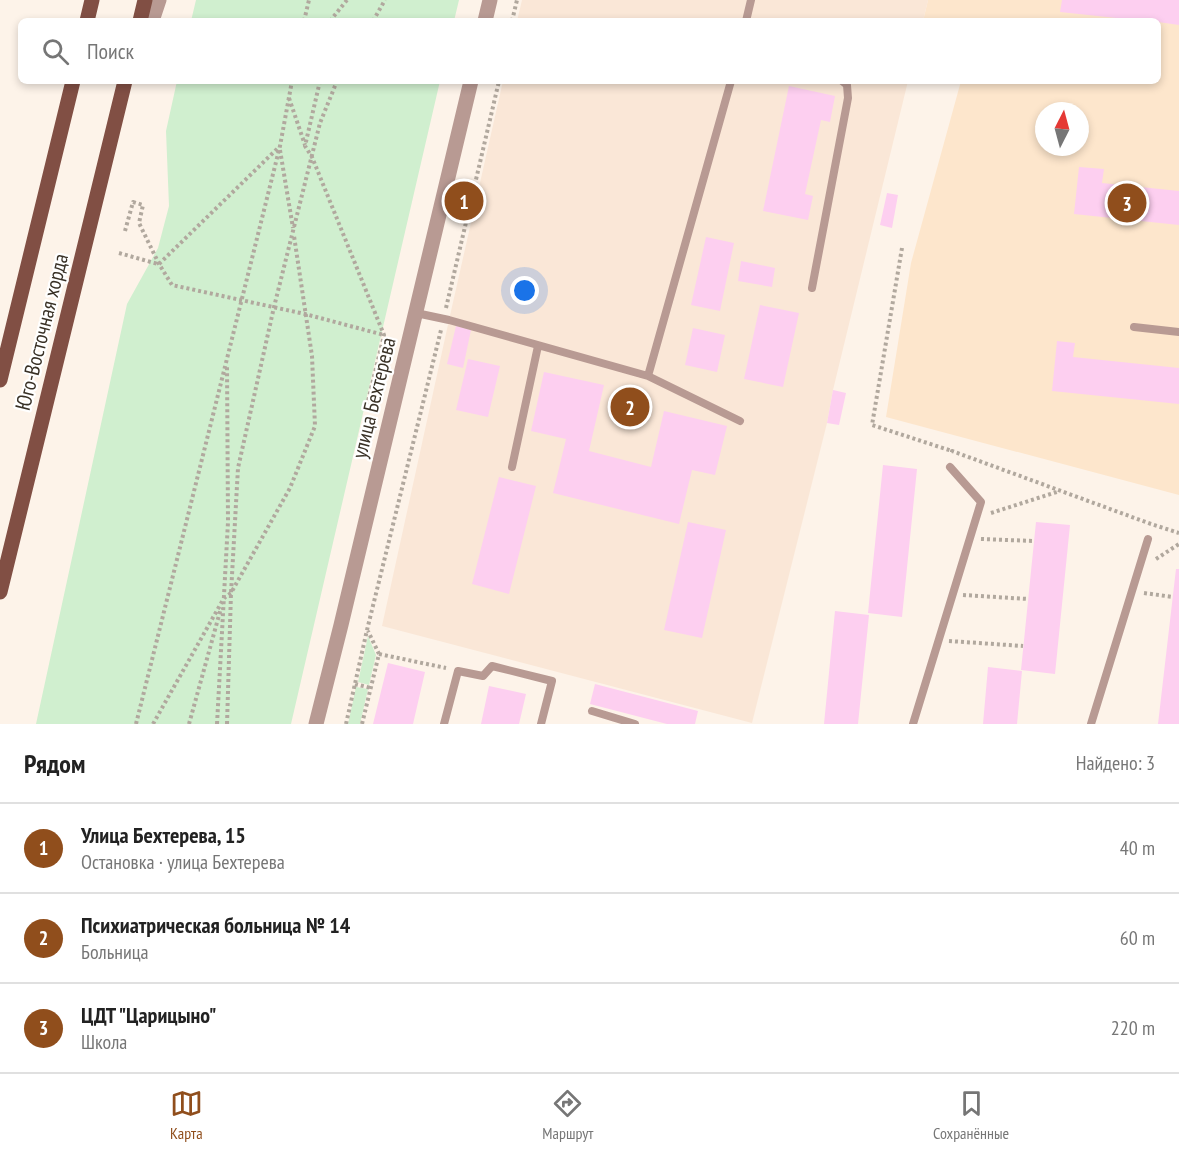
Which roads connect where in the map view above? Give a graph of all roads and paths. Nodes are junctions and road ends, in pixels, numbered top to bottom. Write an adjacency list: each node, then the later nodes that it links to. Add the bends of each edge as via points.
1 (92, 0): 10 (main road)
2 (145, 0): 11 (main road)
3 (159, 0): 12 (street)
4 (309, 0): 13 (path)
5 (347, 0): 14 (path)
6 (385, 0): 15 (path)
7 (490, 0): 16 (street)
8 (517, 0): 17 (path)
9 (751, 0): 18 (lane)
10 (88, 18)
11 (141, 18)
12 (153, 18)
13 (305, 18)
14 (334, 18)
15 (375, 18)
16 (486, 18)
17 (513, 18)
18 (747, 18)
19 (72, 84): 51 (main road, Юго-Восточная хорда)
20 (124, 84): 30 (main road, Юго-Восточная хорда)
21 (129, 84): 30 (street)
22 (291, 84): 29 (path)
23 (319, 84): 32 (path)
24 (336, 84): 33 (path)
25 (470, 84): 42 (street, улица Бехтерева)
26 (498, 84): 44 (path)
27 (729, 84): 50 (lane)
28 (846, 84): 39 (lane, via 848,98)
29 (288, 98): 31 (path); 32 (path)
30 (114, 126): 66 (main road, Юго-Восточная хорда)
31 (280, 146): 35 (path); 38 (path); 40 (path)
32 (305, 146): 33 (path)
33 (312, 157): 35 (path); 47 (path)
34 (125, 231): 38 (path, via 133,202 143,205 138,223)
35 (293, 233): 41 (path); 43 (path)
36 (902, 248): 54 (path, via 872,425)
37 (120, 253): 38 (path)
38 (159, 264): 40 (path, via 172,285)
39 (812, 288)
40 (242, 299): 41 (path); 49 (path)
41 (274, 307): 43 (path); 67 (path, via 238,468)
42 (416, 313): 44 (lane); 85 (street, улица Бехтерева)
43 (305, 314): 47 (path); 67 (path, via 312,356 315,426 290,488)
44 (443, 320): 48 (lane); 72 (path)
45 (1134, 327): 46 (lane)
46 (1179, 332)
47 (384, 335): 52 (path)
48 (538, 346): 50 (lane); 55 (lane)
49 (227, 359): 70 (path, via 228,522); 80 (path)
50 (648, 376): 53 (lane)
51 (0, 380)
52 (368, 405)
53 (740, 421)
54 (952, 451): 56 (path); 57 (path)
55 (512, 467)
56 (950, 467): 58 (lane, via 981,502)
57 (1060, 491): 58 (path); 59 (path)
58 (976, 518): 60 (lane)
59 (1179, 533)
60 (970, 538): 62 (path); 68 (lane)
61 (1148, 539): 65 (lane)
62 (1034, 541)
63 (1179, 544): 64 (path)
64 (1148, 565)
65 (1132, 590): 69 (path); 92 (lane)
66 (0, 592)
67 (231, 593): 70 (path); 84 (path)
68 (952, 594): 71 (path); 73 (lane)
69 (1173, 597)
70 (224, 598): 81 (path); 82 (path); 83 (path)
71 (1028, 599)
72 (367, 630): 75 (path); 77 (path)
73 (938, 640): 74 (path); 91 (lane)
74 (1023, 646)
75 (379, 654): 76 (path); 78 (path)
76 (458, 671): 88 (lane); 89 (lane, via 483,676 492,666 552,681)
77 (355, 684): 78 (path); 86 (path)
78 (371, 688): 87 (path)
79 (592, 711): 90 (lane)
80 (136, 724)
81 (153, 724)
82 (189, 724)
83 (217, 724)
84 (227, 724)
85 (316, 724)
86 (346, 724)
87 (362, 724)
88 (444, 724)
89 (541, 724)
90 (634, 724)
91 (913, 724)
92 (1091, 724)

